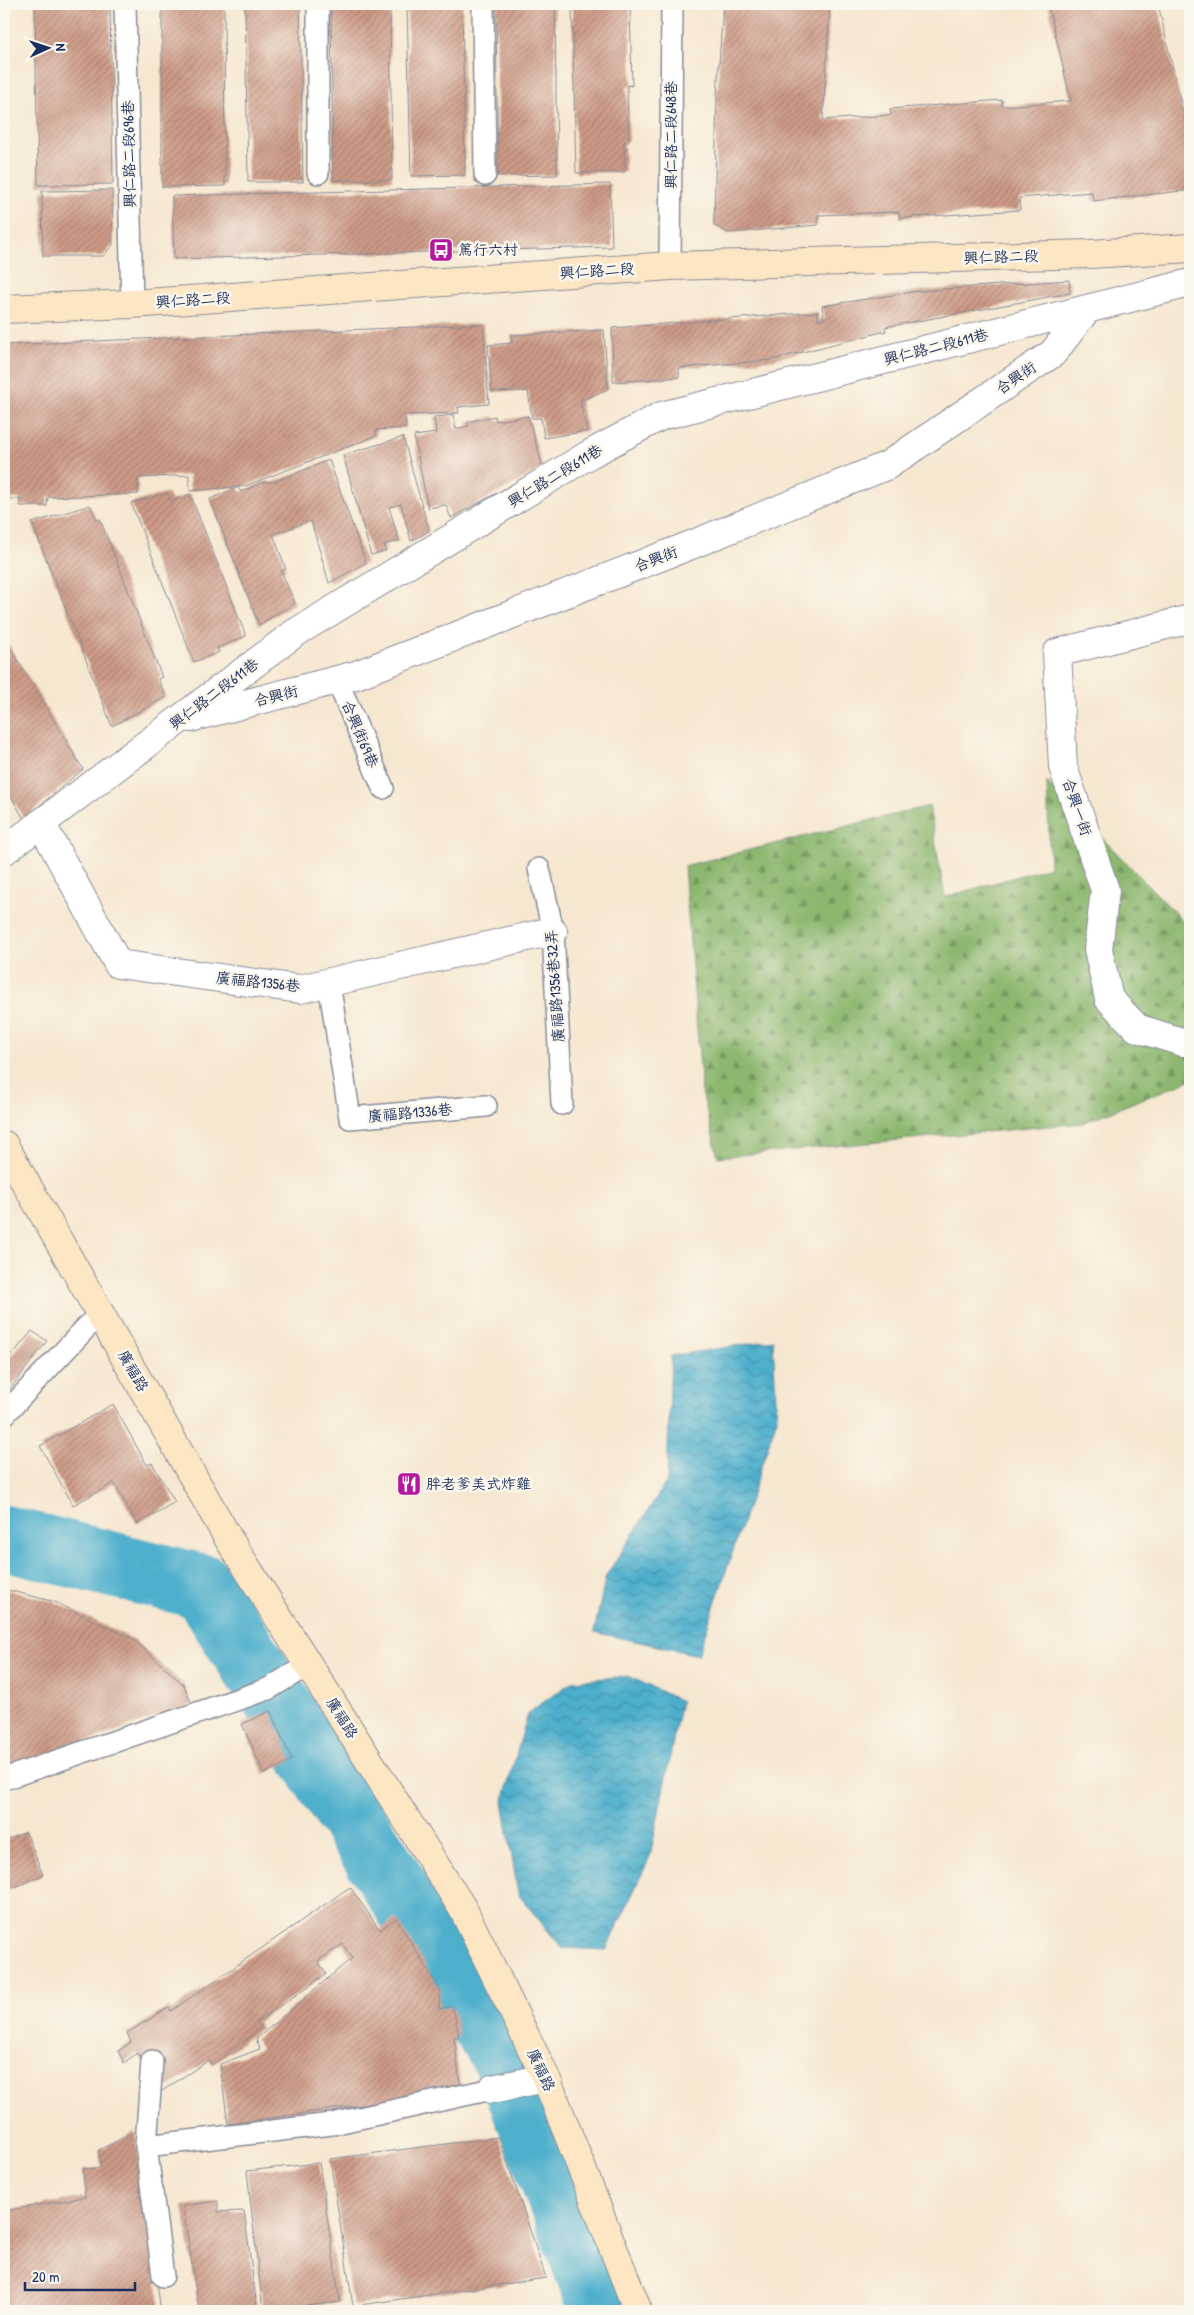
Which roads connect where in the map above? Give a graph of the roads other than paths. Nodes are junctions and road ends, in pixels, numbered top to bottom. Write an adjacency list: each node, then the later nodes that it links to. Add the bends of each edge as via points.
1 (125, 4): 10 (lane, 興仁路二段696巷)
2 (318, 4): 5 (lane)
3 (483, 4): 6 (lane)
4 (672, 4): 8 (lane, 興仁路二段648巷)
5 (318, 174)
6 (485, 175)
7 (1190, 248): 8 (street, 興仁路二段, via 1090,254)
8 (670, 266): 10 (street, 興仁路二段)
9 (1190, 283): 12 (street, 興仁路二段611巷)
10 (132, 304): 11 (street, 興仁路二段)
11 (4, 309)
12 (1087, 309): 14 (street, 合興街, via 1053,353 888,465 681,549); 15 (street, 興仁路二段611巷, via 661,416 590,454 294,632)
13 (1190, 619): 22 (street, 合興一街, via 1057,653 1063,767 1105,890 1098,949 1109,999 1137,1028)
14 (337, 680): 15 (street, 合興街); 16 (lane, 合興街69巷)
15 (179, 721): 17 (street, 興仁路二段611巷)
16 (383, 788)
17 (42, 823): 18 (street, 興仁路二段611巷); 21 (street, 廣福路1356巷, via 118,964 300,989)
18 (4, 851)
19 (539, 869): 20 (lane, 廣福路1356巷32弄)
20 (553, 931): 21 (street, 廣福路1356巷); 23 (lane, 廣福路1356巷32弄)
21 (329, 983): 24 (lane, 廣福路1336巷, via 350,1118)
22 (1190, 1042)
23 (562, 1104)
24 (486, 1106)
25 (4, 1145): 26 (street, 廣福路)
26 (100, 1312): 27 (lane); 28 (street, 廣福路, via 228,1538)
27 (4, 1415)
28 (308, 1665): 29 (lane, via 268,1689); 31 (street, 廣福路, via 463,1909)
29 (4, 1780)
30 (152, 2061): 33 (lane)
31 (543, 2079): 32 (street); 35 (street, 廣福路)
32 (492, 2090): 33 (lane, via 332,2124)
33 (146, 2146): 34 (lane)
34 (163, 2276)
35 (638, 2311)

